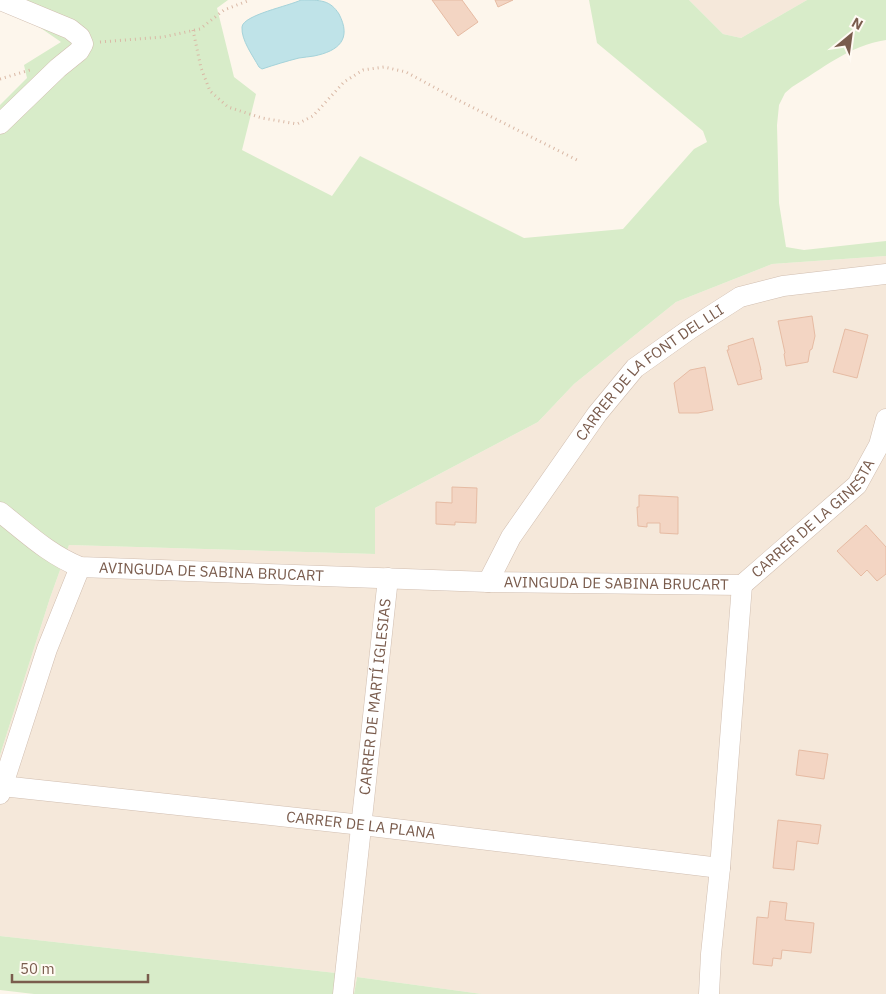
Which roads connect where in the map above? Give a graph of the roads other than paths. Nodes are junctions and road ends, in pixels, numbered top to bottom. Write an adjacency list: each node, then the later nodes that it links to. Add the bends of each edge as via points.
1 (0, 0): 2 (street, via 70,29 83,44)
2 (0, 124)
3 (886, 274): 8 (street, CARRER DE LA FONT DEL LLI, via 783,286 740,297 635,368 597,414 517,529)
4 (886, 419): 9 (street, CARRER DE LA GINESTA, via 879,445 856,485)
5 (0, 512): 6 (street, via 44,548)
6 (80, 567): 7 (street, AVINGUDA DE SABINA BRUCART); 10 (street, via 47,649)
7 (388, 578): 8 (street, AVINGUDA DE SABINA BRUCART); 11 (street, CARRER DE MARTÍ IGLESIAS)
8 (488, 582): 9 (street, AVINGUDA DE SABINA BRUCART)
9 (742, 585): 12 (street, AVINGUDA DE SABINA BRUCART)
10 (1, 790): 11 (street, CARRER DE LA PLANA)
11 (362, 826): 12 (street, CARRER DE LA PLANA); 13 (street, CARRER DE MARTÍ IGLESIAS)
12 (720, 868): 14 (street, AVINGUDA DE SABINA BRUCART)
13 (343, 994)
14 (709, 994)

